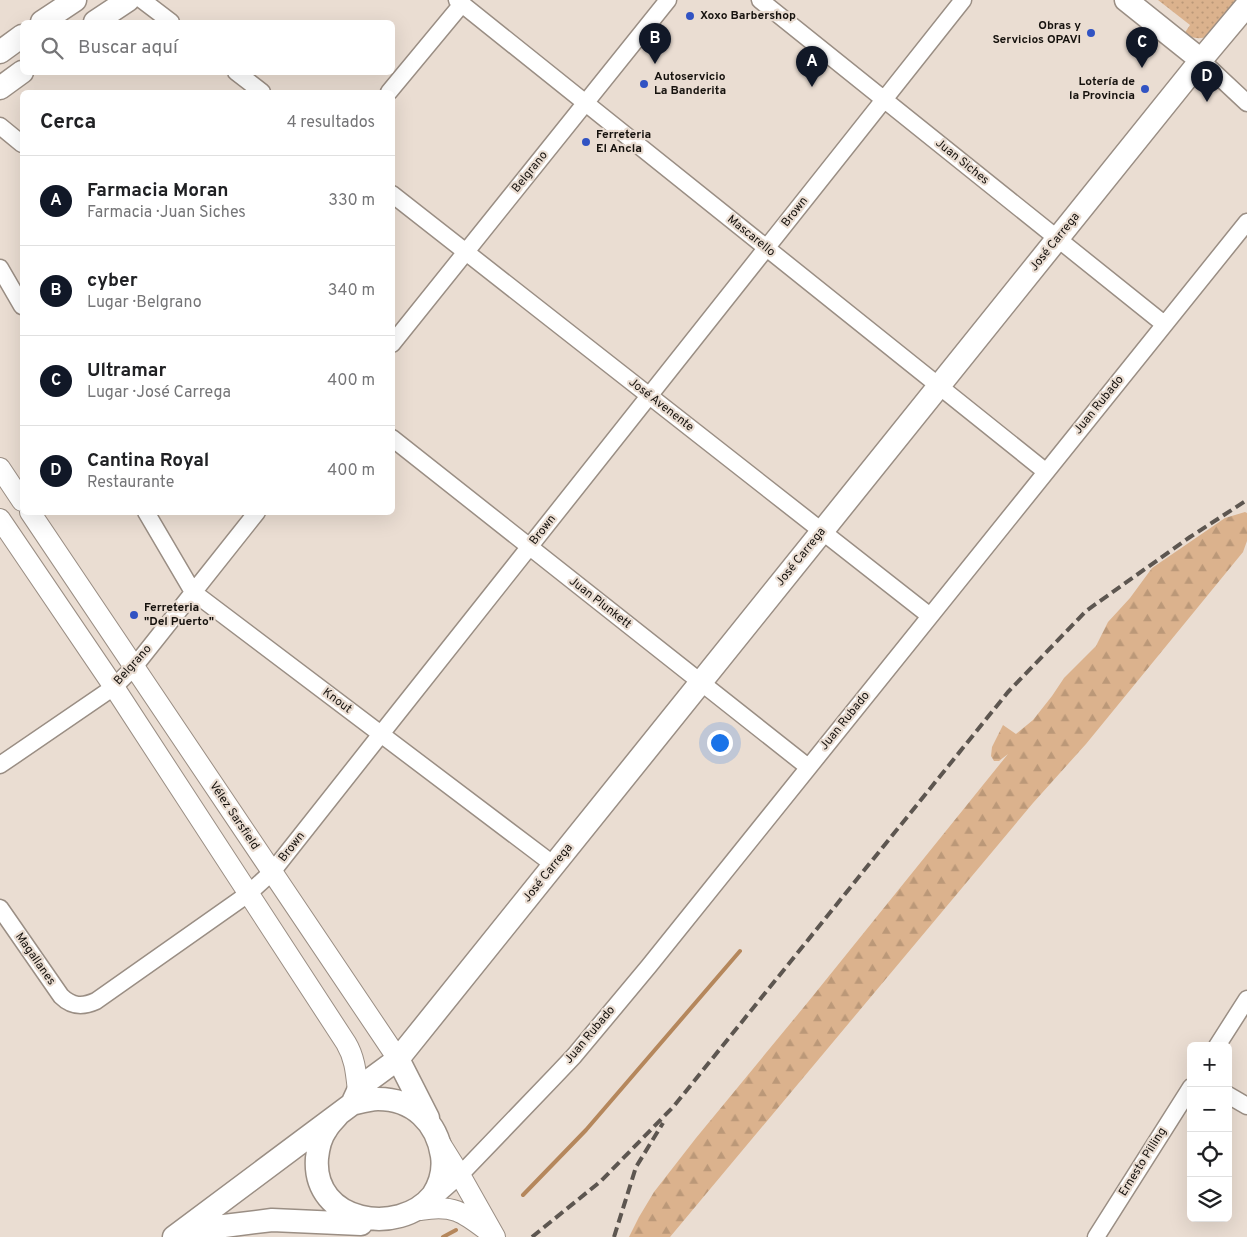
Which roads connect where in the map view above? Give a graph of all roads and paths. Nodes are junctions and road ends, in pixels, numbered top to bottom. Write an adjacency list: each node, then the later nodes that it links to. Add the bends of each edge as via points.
1 (75, 0): 10 (main road)
2 (128, 0): 11 (main road)
3 (142, 0): 12 (street)
4 (668, 0): 22 (street, Belgrano)
5 (760, 0): 21 (street, Juan Siches)
6 (963, 0): 21 (street, Brown)
7 (1126, 0): 15 (main road)
8 (459, 2): 20 (street); 22 (street, Mascarello)
9 (1247, 5): 15 (main road, José Carrega)
10 (45, 20)
11 (98, 20)
12 (168, 20)
13 (20, 37): 14 (main road)
14 (0, 52)
15 (1201, 60): 23 (street); 28 (main road, José Carrega)
16 (20, 73): 18 (main road)
17 (240, 75): 19 (street)
18 (0, 88)
19 (259, 90)
20 (391, 90)
21 (884, 100): 28 (street, Juan Siches); 29 (street, Brown)
22 (586, 103): 29 (street, Mascarello); 30 (street, Belgrano)
23 (1247, 103)
24 (0, 126): 25 (street)
25 (20, 142)
26 (395, 196): 30 (street, José Avenente)
27 (1247, 222): 33 (street, Juan Rubado)
28 (1057, 239): 33 (street, Juan Siches); 35 (main road, José Carrega)
29 (766, 248): 35 (street, Mascarello); 36 (street, Brown)
30 (466, 252): 34 (street, Belgrano); 36 (street, José Avenente)
31 (0, 268): 32 (street)
32 (20, 303)
33 (1164, 324): 39 (street, Juan Rubado)
34 (395, 340)
35 (939, 386): 39 (street, Mascarello); 45 (main road, José Carrega)
36 (649, 396): 45 (street, José Avenente); 46 (street, Brown)
37 (395, 440): 46 (street, Juan Plunkett)
38 (0, 469): 40 (street)
39 (1046, 471): 48 (street, Juan Rubado)
40 (20, 498)
41 (32, 515): 49 (street, Vélez Sarsfield)
42 (148, 515): 47 (street, Knout)
43 (255, 515): 47 (street, Belgrano)
44 (0, 519): 51 (street)
45 (822, 532): 48 (street, José Avenente); 50 (main road, José Carrega)
46 (530, 546): 50 (street, Juan Plunkett); 52 (street, Brown)
47 (193, 592): 49 (street, Belgrano); 52 (street, Knout)
48 (930, 616): 54 (street, Juan Rubado)
49 (134, 667): 51 (street, Belgrano); 56 (street, Vélez Sarsfield)
50 (701, 682): 54 (street, Juan Plunkett); 55 (main road, José Carrega)
51 (114, 687): 53 (street, Belgrano); 57 (street)
52 (381, 734): 55 (street, Knout); 56 (street, Brown)
53 (0, 764)
54 (808, 767): 68 (street, Juan Rubado, via 574,1056)
55 (554, 865): 62 (main road, José Carrega)
56 (272, 872): 57 (street, Brown); 62 (street, Vélez Sarsfield)
57 (248, 894): 60 (street, Brown, via 96,1001); 65 (street, via 352,1053 355,1064)
58 (0, 908): 60 (street, Magallanes, via 61,996)
59 (1247, 999): 61 (street)
60 (76, 1005)
61 (1220, 1042)
62 (398, 1059): 65 (main road, José Carrega, via 373,1076); 67 (main road, Vélez Sarsfield)
63 (1187, 1093): 74 (street, Ernesto Pilling)
64 (1232, 1097): 66 (street)
65 (349, 1103): 67 (main road, via 377,1099 397,1101 416,1110); 70 (main road, via 326,1130 318,1148 317,1167 321,1186 331,1203 345,1216); 71 (main road)
66 (1247, 1106)
67 (436, 1134): 68 (street); 69 (main road, via 443,1165 439,1186)
68 (460, 1175): 69 (street, Juan Rubado); 73 (street)
69 (424, 1207): 70 (main road, via 399,1223 382,1226); 73 (street, via 452,1209 469,1217)
70 (363, 1224): 72 (main road, via 272,1220 224,1226)
71 (174, 1237)
72 (192, 1237)
73 (495, 1237)
74 (1096, 1237)

